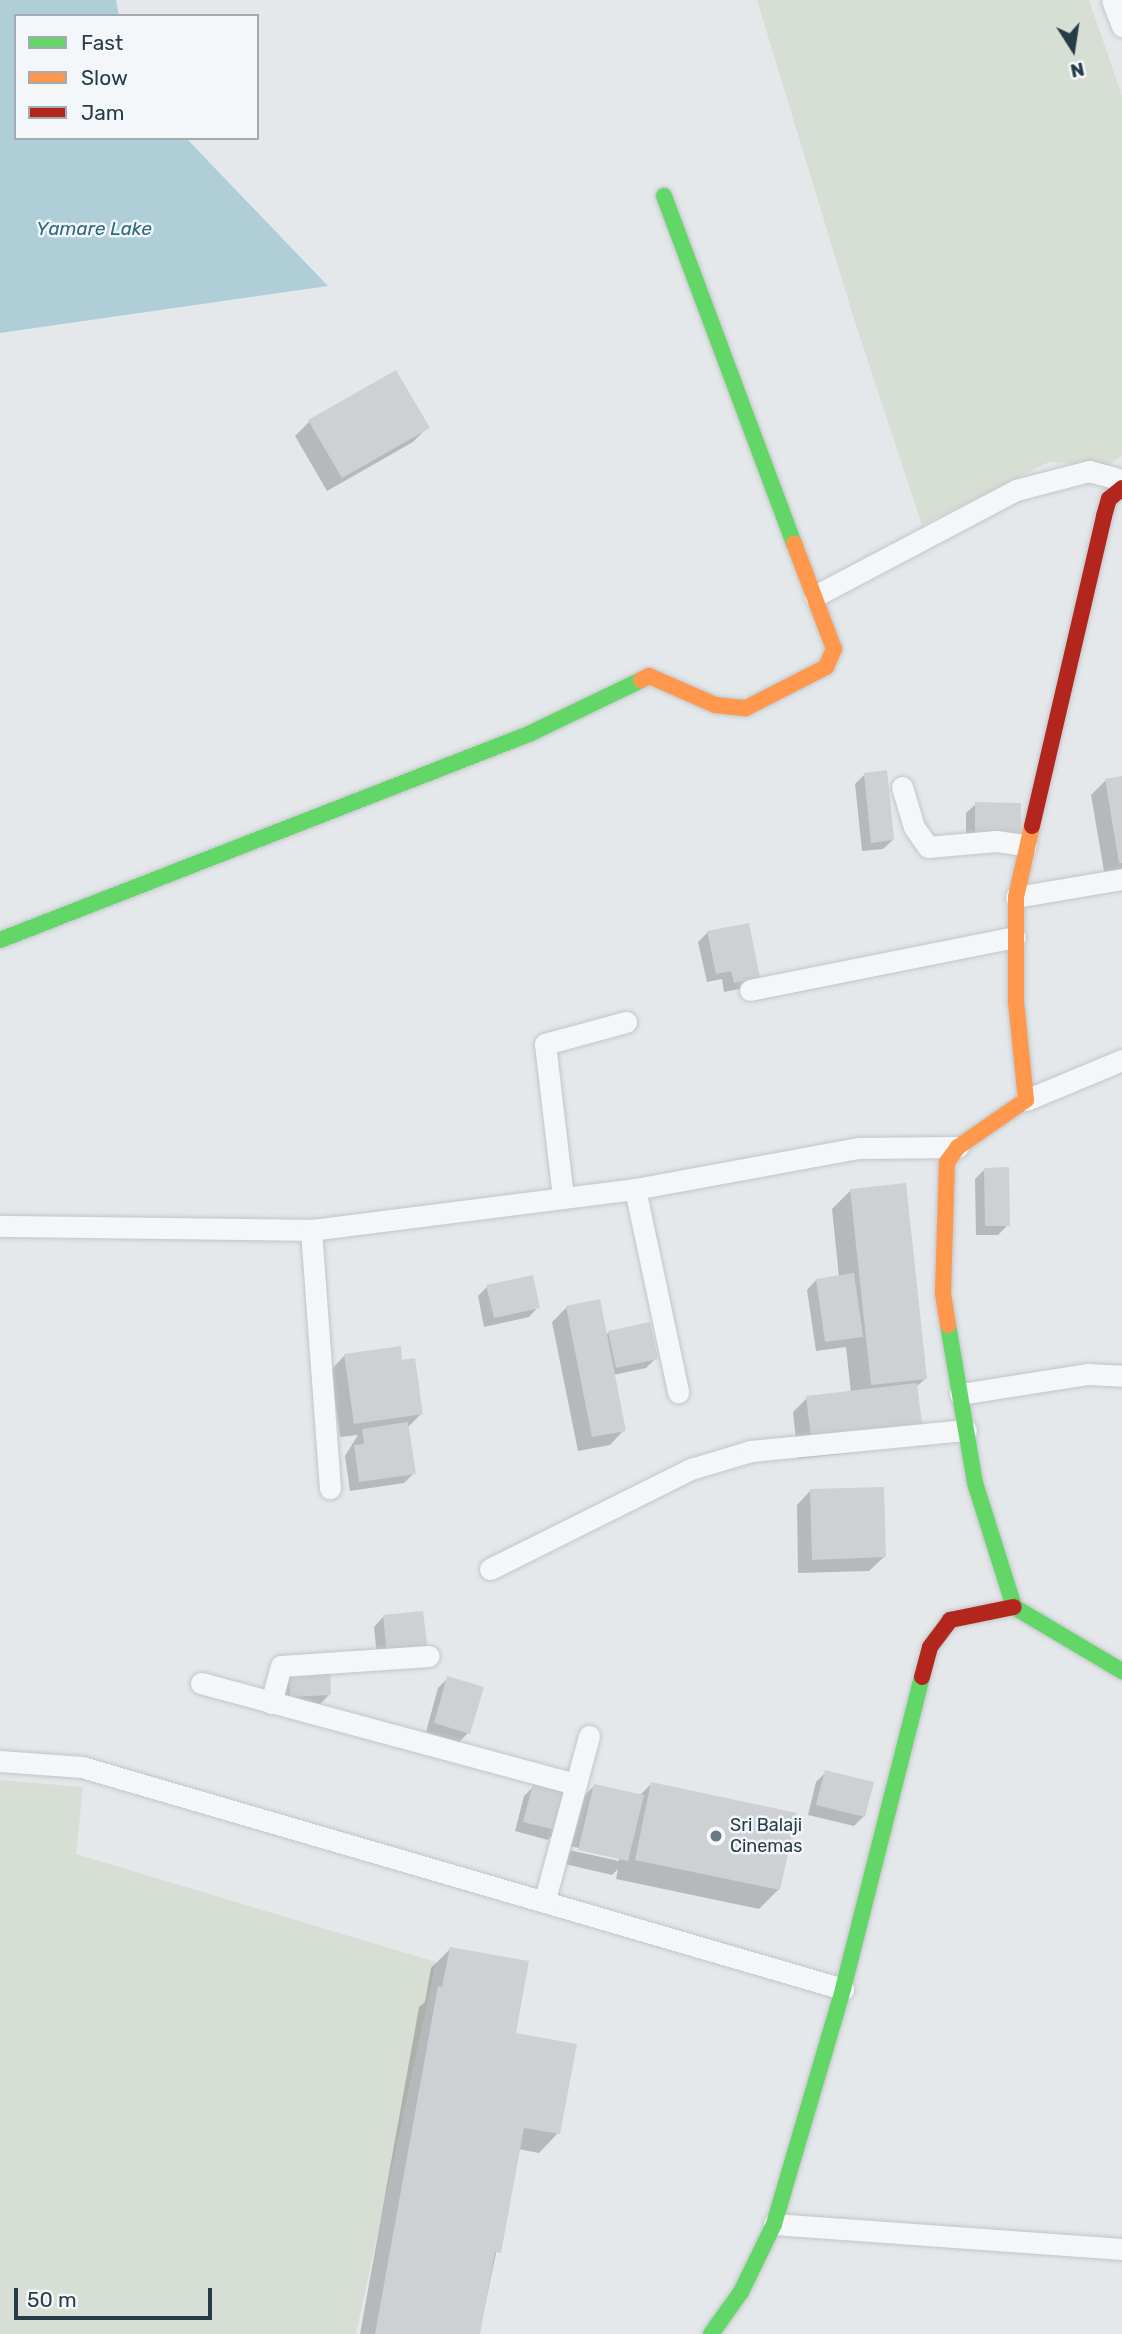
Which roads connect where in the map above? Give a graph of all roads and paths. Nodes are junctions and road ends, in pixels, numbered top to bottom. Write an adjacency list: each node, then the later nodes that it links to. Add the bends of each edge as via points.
1 (1112, 0): 2 (street)
2 (1122, 26)
3 (664, 196): 6 (street)
4 (1122, 481): 6 (street, via 1089,471 1016,490)
5 (1122, 488): 8 (street, via 1109,499 1104,516)
6 (815, 596): 12 (street, via 834,649 831,660 760,705 731,709 715,705 649,676 529,734)
7 (902, 787): 8 (street, via 914,827 928,847 996,841)
8 (1026, 845): 10 (street)
9 (1122, 879): 10 (street)
10 (1016, 897): 11 (street)
11 (1015, 937): 13 (street); 16 (street)
12 (0, 940)
13 (750, 990)
14 (626, 1022): 19 (street, via 545,1044)
15 (1122, 1060): 16 (street)
16 (1026, 1100): 17 (street)
17 (958, 1146): 18 (street, via 858,1148); 24 (street, via 947,1162 943,1293)
18 (635, 1189): 19 (street); 23 (street)
19 (563, 1197): 21 (street)
20 (0, 1226): 21 (street)
21 (311, 1230): 26 (street)
22 (1122, 1376): 24 (street, via 1088,1374)
23 (678, 1392)
24 (960, 1394): 25 (street)
25 (966, 1430): 27 (street, via 751,1451 691,1469); 28 (street, via 975,1483)
26 (330, 1488)
27 (490, 1569)
28 (1014, 1607): 31 (street); 38 (street, via 950,1620 930,1647)
29 (1122, 1648): 31 (street)
30 (429, 1656): 33 (street, via 281,1666)
31 (1113, 1666)
32 (201, 1683): 33 (street)
33 (271, 1703): 36 (street)
34 (589, 1737): 36 (street)
35 (0, 1761): 37 (street, via 82,1767)
36 (576, 1784): 37 (street)
37 (545, 1899): 38 (street)
38 (843, 1989): 39 (street)
39 (774, 2224): 40 (street); 41 (street, via 741,2291)
40 (1122, 2249)
41 (711, 2334)

